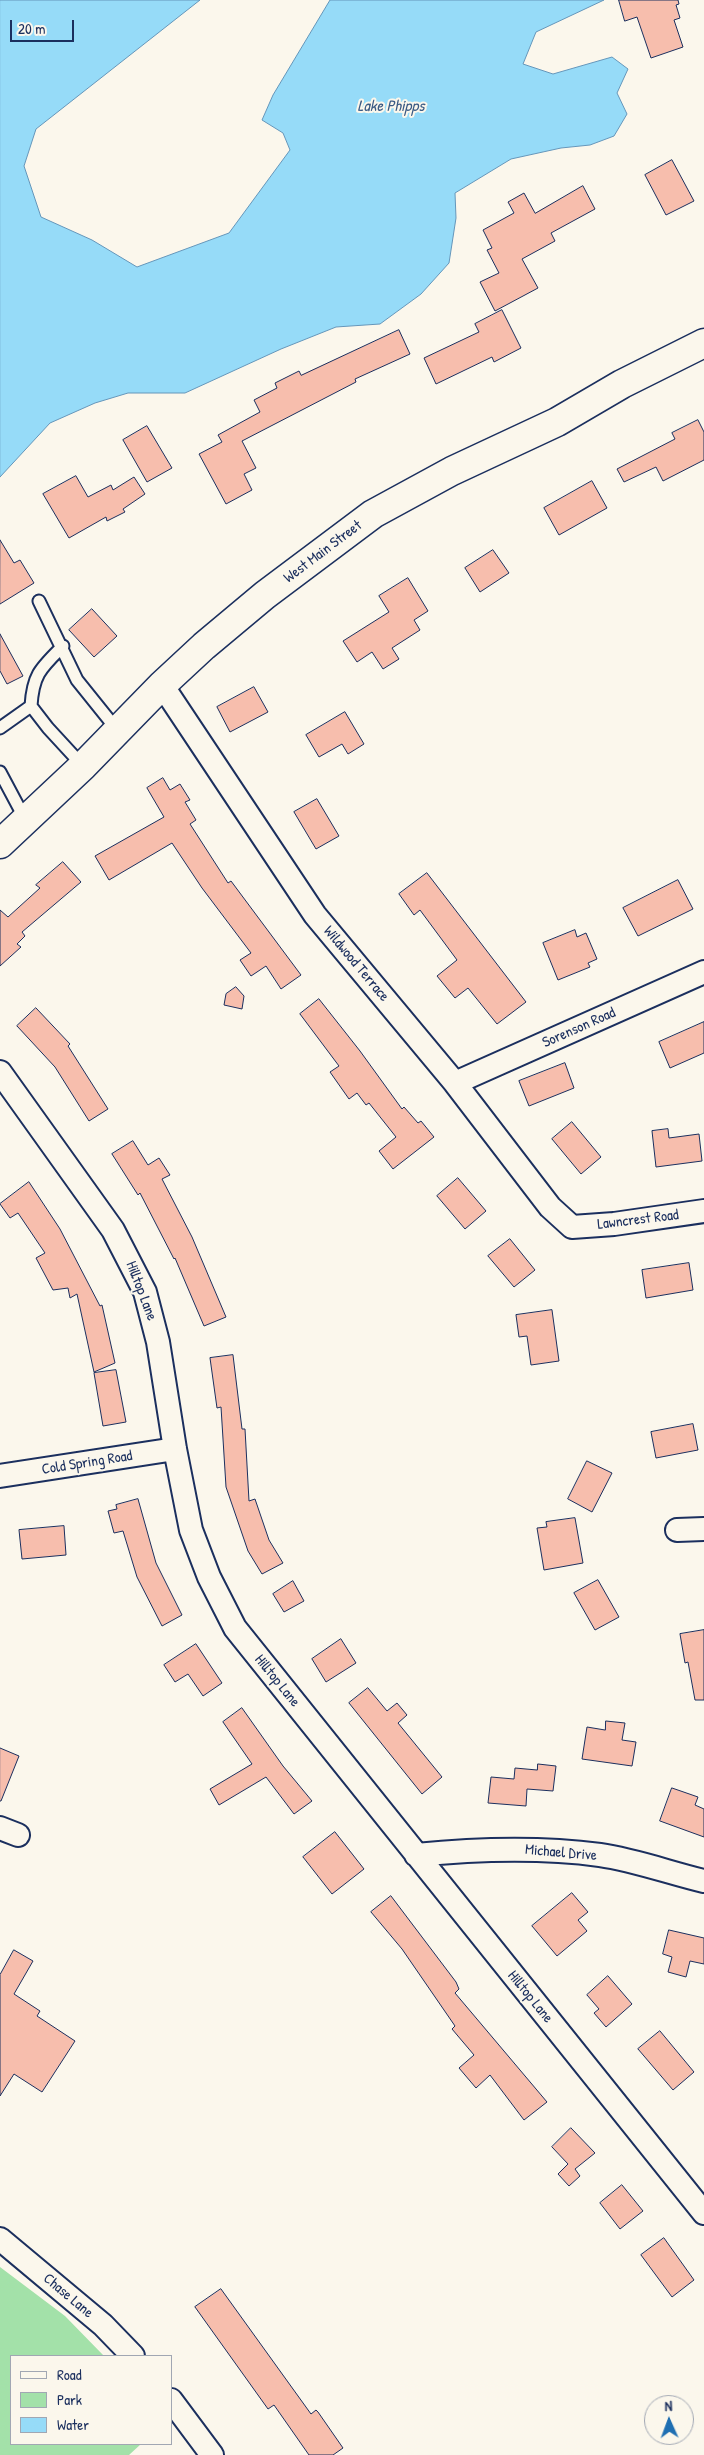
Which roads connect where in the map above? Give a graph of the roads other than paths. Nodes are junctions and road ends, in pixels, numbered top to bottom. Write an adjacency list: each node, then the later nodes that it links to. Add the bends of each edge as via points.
1 (704, 343): 4 (street, West Main Street, via 622,384 557,422 452,471 373,514 265,595)
2 (39, 601): 3 (lane)
3 (62, 646): 5 (lane, via 38,671); 7 (lane, via 77,680)
4 (162, 685): 7 (street, West Main Street); 14 (street, Wildwood Terrace, via 315,915)
5 (31, 706): 6 (lane); 8 (lane)
6 (0, 728)
7 (118, 731): 8 (street, West Main Street)
8 (83, 766): 10 (street, West Main Street)
9 (0, 772): 10 (lane)
10 (25, 819): 11 (street, West Main Street)
11 (0, 844)
12 (704, 972): 14 (street, Sorenson Road)
13 (0, 1072): 17 (street, Hilltop Lane, via 113,1230 134,1267 145,1292 158,1342)
14 (455, 1083): 16 (street, Wildwood Terrace, via 550,1207)
15 (704, 1211): 16 (street, Lawncrest Road)
16 (572, 1227)
17 (174, 1449): 18 (street, Cold Spring Road); 21 (street, Hilltop Lane, via 191,1530 209,1577 235,1628)
18 (0, 1476)
19 (704, 1529): 20 (street)
20 (676, 1530)
21 (416, 1855): 22 (street, Michael Drive, via 532,1849 591,1854); 23 (street, Hilltop Lane)
22 (704, 1881)
23 (704, 2213)
24 (0, 2239): 25 (street, Chase Lane, via 103,2326)
25 (132, 2355)
26 (172, 2401): 27 (street)
27 (212, 2455)

